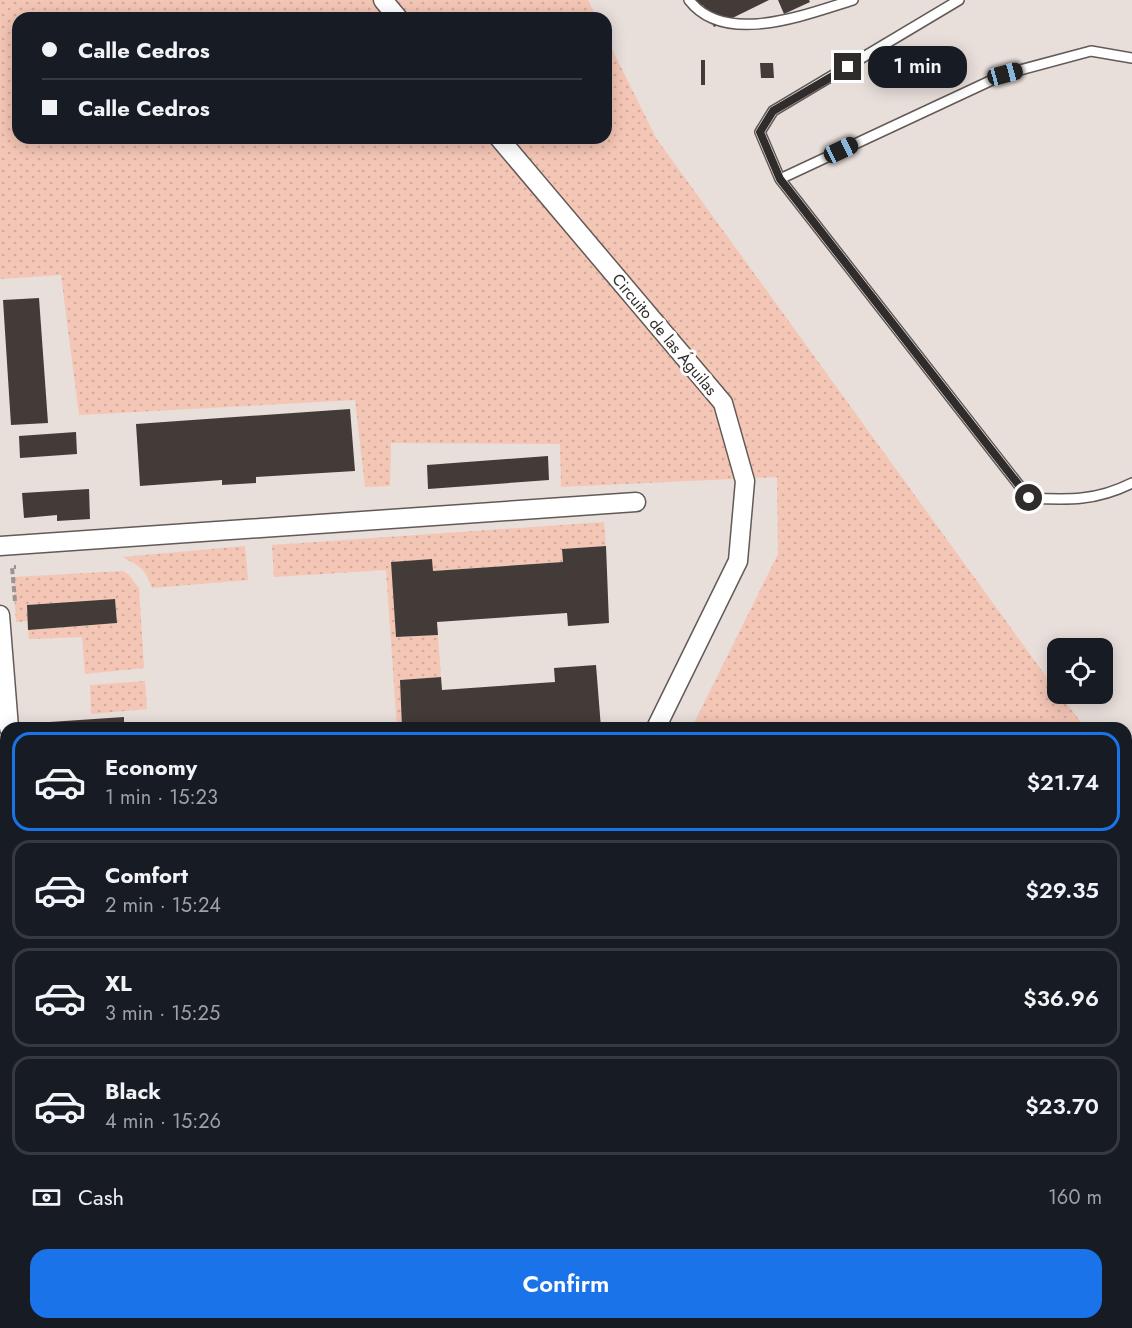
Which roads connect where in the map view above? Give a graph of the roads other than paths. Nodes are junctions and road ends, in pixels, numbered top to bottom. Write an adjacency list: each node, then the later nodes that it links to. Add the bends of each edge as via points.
1 (383, 0): 5 (street)
2 (689, 0): 3 (lane, via 695,8 724,24 778,22)
3 (854, 0)
4 (959, 0): 8 (lane, via 773,111 760,132)
5 (393, 12)
6 (1132, 58): 8 (lane, via 1091,51 1005,74)
7 (504, 144): 14 (street, Circuito de las Águilas, via 723,403 745,481 738,561)
8 (780, 179): 9 (lane, via 1029,498 1070,500 1112,493)
9 (1132, 483)
10 (636, 502): 11 (street)
11 (0, 546)
12 (8, 613): 13 (street)
13 (9, 722)
14 (659, 722)

